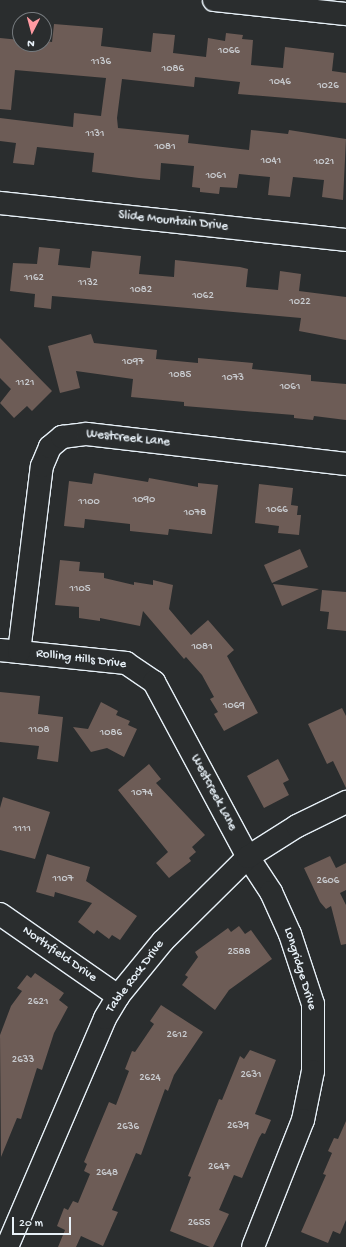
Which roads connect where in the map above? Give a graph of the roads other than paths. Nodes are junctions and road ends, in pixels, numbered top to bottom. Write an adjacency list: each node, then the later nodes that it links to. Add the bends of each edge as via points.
1 (214, 0): 2 (street)
2 (346, 14)
3 (0, 203): 4 (street, Slide Mountain Drive)
4 (346, 240)
5 (346, 464): 6 (street, Westcreek Lane, via 87,434 62,437 50,447 42,466)
6 (9, 651): 7 (street, Rolling Hills Drive, via 126,663 141,670 154,682)
7 (178, 728): 9 (street, Westcreek Lane)
8 (346, 802): 9 (street, Table Rock Drive, via 297,826)
9 (248, 857): 11 (street, Table Rock Drive, via 163,941); 13 (street, Longridge Drive, via 271,892 290,934 313,1004 315,1030 313,1071 303,1120)
10 (0, 914): 11 (street, Northfield Drive)
11 (118, 996): 12 (street, Table Rock Drive, via 105,1018)
12 (7, 1247)
13 (253, 1247)

